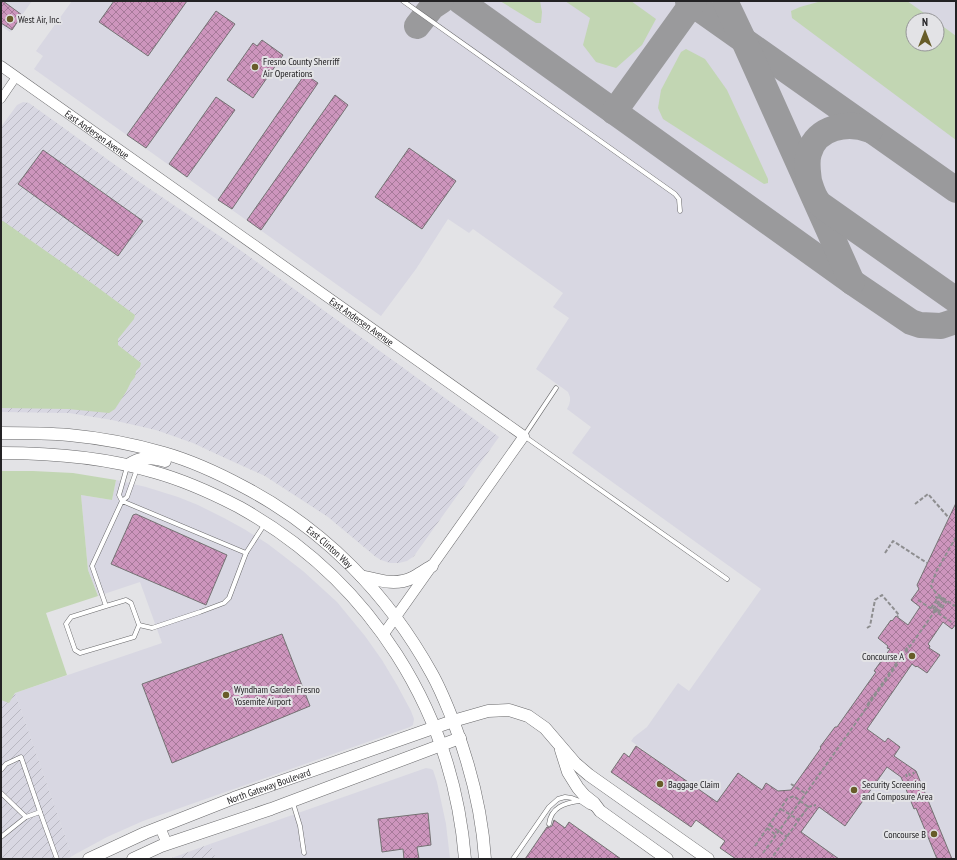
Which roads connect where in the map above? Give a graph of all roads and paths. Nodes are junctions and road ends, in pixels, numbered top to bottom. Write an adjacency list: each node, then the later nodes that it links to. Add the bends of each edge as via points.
1 (403, 1): 5 (lane, via 675,194)
2 (1, 66): 3 (street, East Andersen Avenue)
3 (16, 77): 4 (street); 8 (street, East Andersen Avenue)
4 (1, 99)
5 (680, 211)
6 (556, 388): 8 (lane)
7 (1, 433): 11 (main road, East Clinton Way, via 56,434 116,441 201,466)
8 (524, 436): 20 (street); 22 (lane)
9 (1, 453): 10 (main road, East Clinton Way, via 72,456)
10 (133, 466): 11 (main road, via 135,460 156,459); 12 (lane, via 127,497); 12 (lane, via 119,495); 15 (main road, East Clinton Way, via 205,490)
11 (235, 482): 21 (main road, East Clinton Way, via 309,528)
12 (122, 501): 17 (lane); 25 (lane, via 92,566)
13 (915, 504): 14 (path, via 928,494)
14 (949, 518)
15 (266, 523): 17 (lane); 33 (main road, East Clinton Way, via 334,577)
16 (956, 537): 23 (path, via 931,586 936,594)
17 (246, 553): 31 (lane, via 229,598 224,603 152,628)
18 (885, 553): 19 (path, via 893,540)
19 (927, 563)
20 (432, 566): 21 (main road, via 411,578 394,582); 28 (street)
21 (361, 576): 28 (main road, East Clinton Way)
22 (727, 579)
23 (943, 598): 26 (path); 27 (path); 27 (path, via 936,597)
24 (918, 600): 27 (path)
25 (106, 606): 31 (lane, via 126,600 131,603); 31 (lane, via 71,617 66,624 75,650 80,654 134,637)
26 (956, 606)
27 (936, 610): 30 (path); 45 (path)
28 (395, 617): 33 (street); 35 (main road, East Clinton Way, via 415,644 432,674)
29 (897, 617): 32 (path, via 899,615 882,595 875,600 870,626)
30 (953, 623)
31 (139, 625)
32 (867, 628)
33 (383, 635): 36 (main road, East Clinton Way, via 415,685)
34 (909, 645): 41 (path, via 805,793)
35 (453, 722): 36 (main road, North Gateway Boulevard); 37 (main road, East Clinton Way); 39 (main road, North Gateway Boulevard, via 488,710 509,710 528,716 545,728)
36 (434, 728): 38 (main road, East Clinton Way); 56 (main road, North Gateway Boulevard, via 234,798)
37 (460, 738): 38 (main road, North Gateway Boulevard); 70 (main road, East Clinton Way, via 475,788)
38 (441, 744): 44 (main road, North Gateway Boulevard); 69 (main road, East Clinton Way, via 454,789)
39 (559, 744): 49 (main road, via 568,772 584,796); 73 (main road, North Gateway Boulevard, via 575,763 590,775)
40 (1, 770): 50 (lane, via 6,764 22,757)
41 (790, 784)
42 (1, 793): 52 (lane)
43 (580, 800): 49 (lane); 54 (lane, via 561,805 556,809); 71 (lane, via 565,797 553,802)
44 (292, 801): 62 (main road, North Gateway Boulevard); 64 (lane, via 300,826)
45 (801, 801): 47 (path); 48 (path, via 794,796 787,799); 51 (path)
46 (816, 805): 47 (path)
47 (808, 807): 53 (path)
48 (781, 809): 51 (path); 55 (path)
49 (600, 811): 72 (main road)
50 (40, 812): 52 (lane); 66 (lane)
51 (790, 815): 53 (path); 58 (path)
52 (26, 817): 60 (lane)
53 (799, 820): 61 (path)
54 (549, 824)
55 (770, 825): 57 (path); 58 (path)
56 (160, 827): 62 (street); 67 (main road, North Gateway Boulevard)
57 (767, 828): 59 (path); 63 (path)
58 (779, 831): 59 (path); 61 (path)
59 (776, 835): 65 (path)
60 (1, 837)
61 (787, 837): 74 (path)
62 (167, 844): 68 (main road, North Gateway Boulevard)
63 (755, 846)
64 (304, 853)
65 (763, 853)
66 (57, 859)
67 (89, 859)
68 (133, 859)
69 (465, 859)
70 (485, 859)
71 (512, 859)
72 (667, 859)
73 (708, 859)
74 (771, 859)

